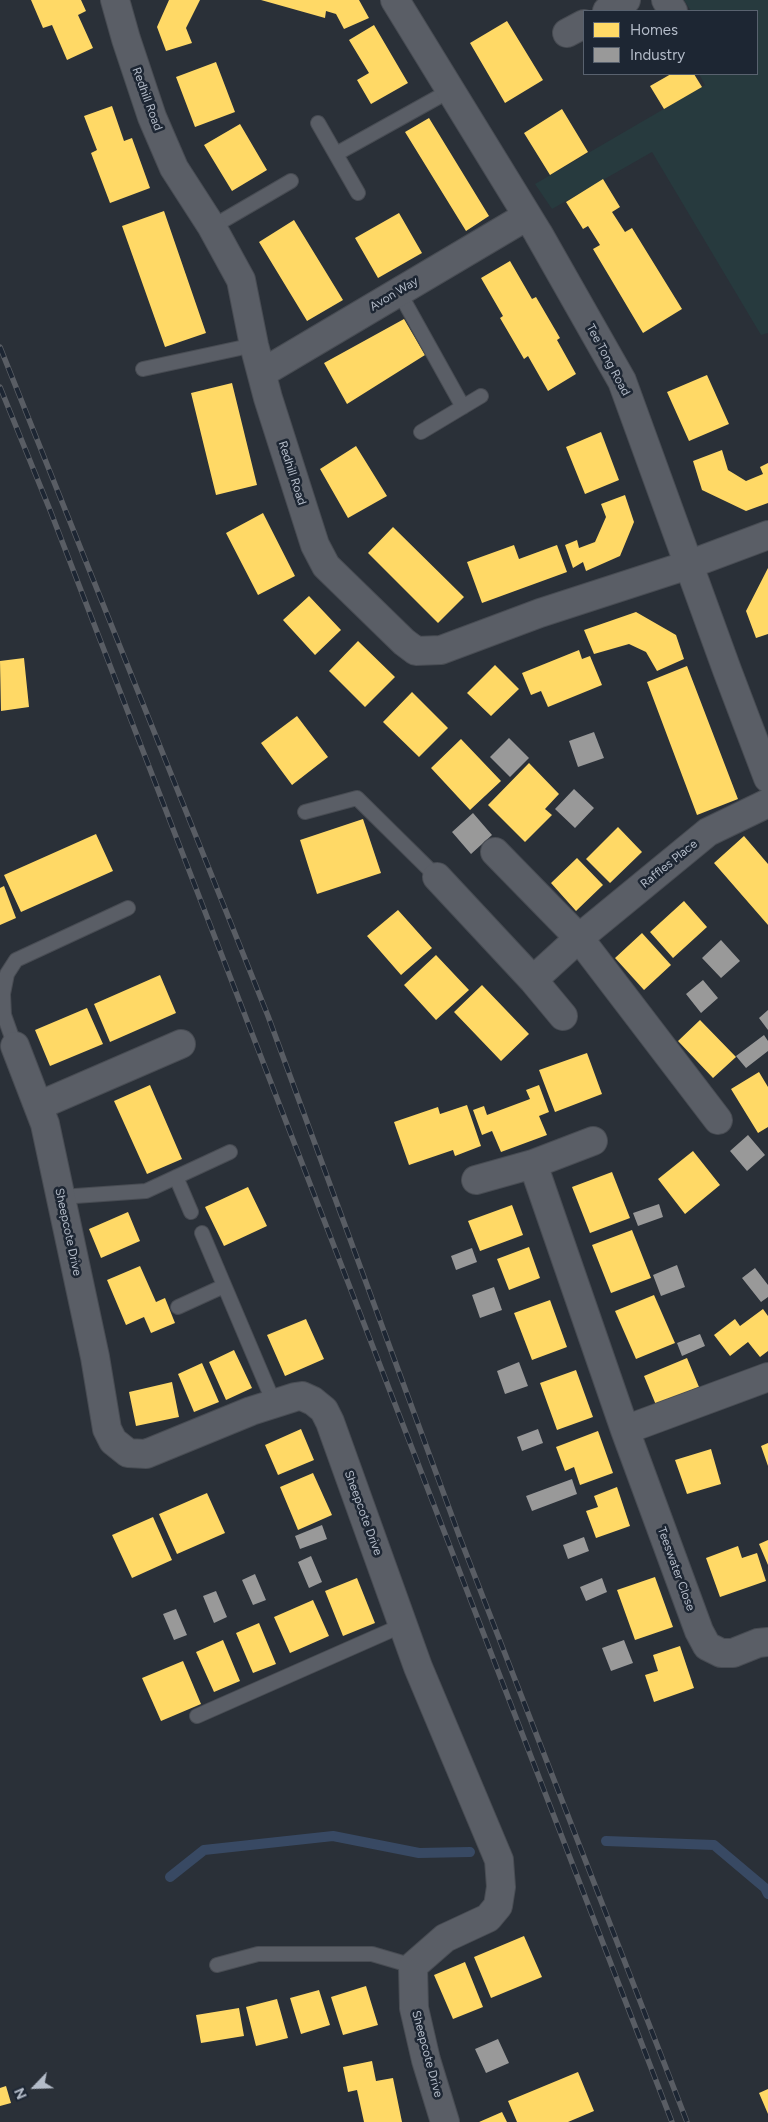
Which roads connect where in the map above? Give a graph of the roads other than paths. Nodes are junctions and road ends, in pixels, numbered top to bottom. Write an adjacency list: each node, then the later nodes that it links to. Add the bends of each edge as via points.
1 (116, 0): 11 (street, Redhill Road, via 152,117 174,168)
2 (395, 0): 5 (street, Tee Tong Road)
3 (626, 0): 4 (street)
4 (609, 10)
5 (451, 90): 7 (lane); 10 (street, Tee Tong Road)
6 (318, 123): 7 (lane)
7 (336, 154): 9 (lane)
8 (291, 181): 11 (lane)
9 (358, 193)
10 (527, 216): 12 (street, Avon Way); 20 (street, Tee Tong Road, via 622,381)
11 (212, 227): 13 (street, Redhill Road, via 241,280)
12 (399, 292): 15 (street, Avon Way); 17 (lane)
13 (254, 345): 14 (lane); 15 (street, Redhill Road)
14 (143, 368)
15 (262, 373): 20 (street, Redhill Road, via 315,546 326,566 416,651 441,650 540,613)
16 (481, 396): 17 (lane)
17 (462, 407): 18 (lane)
18 (421, 432)
19 (768, 535): 20 (street, Redhill Road)
20 (688, 565): 21 (street, Tee Tong Road)
21 (768, 778)
22 (768, 803): 27 (street, Raffles Place, via 708,832)
23 (305, 812): 25 (lane, via 357,798)
24 (495, 852): 27 (street)
25 (437, 877): 28 (street)
26 (128, 908): 31 (lane, via 16,960 7,974 3,994 4,1015)
27 (580, 938): 28 (street, Raffles Place); 33 (street)
28 (533, 980): 29 (street)
29 (563, 1016)
30 (181, 1044): 32 (street)
31 (15, 1046): 32 (street, Sheepcote Drive)
32 (38, 1106): 39 (street, Sheepcote Drive)
33 (718, 1120)
34 (593, 1141): 36 (street)
35 (230, 1152): 37 (lane)
36 (533, 1164): 38 (street); 46 (street, Teeswater Close)
37 (176, 1177): 39 (lane, via 146,1191); 40 (lane)
38 (476, 1180)
39 (61, 1197): 45 (street, Sheepcote Drive, via 107,1429 121,1449 128,1453 146,1454)
40 (191, 1212)
41 (202, 1233): 42 (lane)
42 (224, 1286): 43 (lane); 45 (lane)
43 (178, 1307)
44 (768, 1377): 46 (street)
45 (274, 1403): 47 (street, Sheepcote Drive, via 302,1396 324,1410)
46 (625, 1430): 48 (street, Teeswater Close, via 707,1646 721,1653 733,1653)
47 (403, 1625): 49 (lane); 51 (street, Sheepcote Drive, via 499,1860 501,1886 498,1906 488,1918 444,1938)
48 (768, 1642)
49 (197, 1716)
50 (217, 1965): 51 (lane, via 258,1954 372,1954)
51 (413, 1966): 52 (street, Sheepcote Drive, via 414,2008)
52 (445, 2122)

